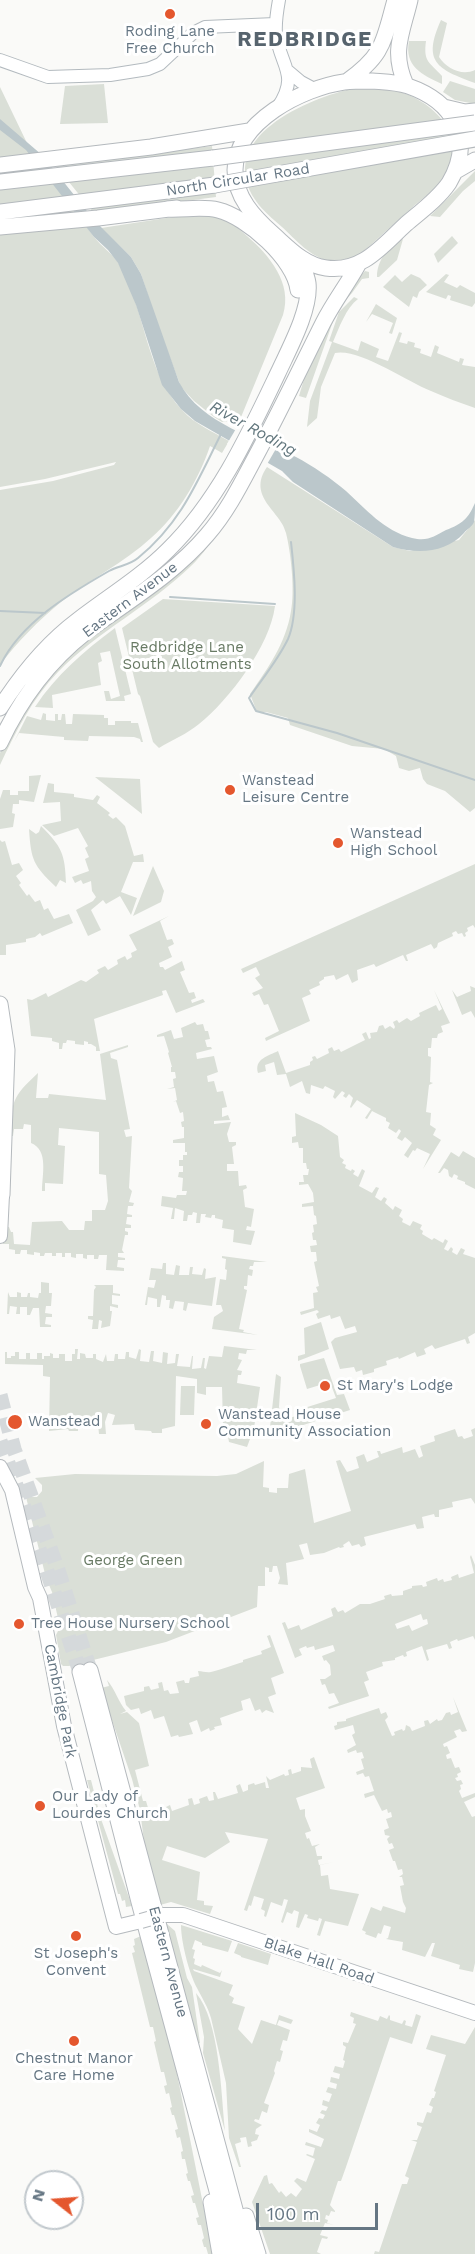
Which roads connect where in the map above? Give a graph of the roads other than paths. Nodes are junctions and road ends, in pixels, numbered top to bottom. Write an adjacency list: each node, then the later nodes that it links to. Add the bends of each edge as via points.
1 (279, 0): 4 (street)
2 (394, 0): 7 (highway, via 381,48 367,67)
3 (410, 0): 8 (highway, via 397,58)
4 (275, 24): 5 (street, via 206,27 193,33 160,64 110,75 48,76); 6 (street)
5 (0, 60)
6 (288, 71): 9 (street); 10 (street, via 287,88)
7 (346, 82): 8 (highway); 9 (highway)
8 (406, 85): 11 (highway)
9 (316, 90): 10 (highway)
10 (278, 107): 14 (highway)
11 (444, 107): 12 (highway); 18 (highway, via 455,117 462,137)
12 (475, 111)
13 (475, 123): 19 (highway, North Circular Road, bridge)
14 (249, 131): 17 (highway); 22 (highway, via 235,169 238,189)
15 (475, 139): 21 (highway, North Circular Road, bridge, via 215,185)
16 (475, 160): 18 (highway)
17 (0, 165)
18 (456, 171): 25 (highway, via 444,190)
19 (0, 182)
20 (166, 209): 22 (highway, via 212,203); 23 (highway); 26 (highway, via 207,208 231,214 271,246 294,273 297,302 264,383)
21 (0, 212)
22 (255, 218): 24 (highway)
23 (0, 227)
24 (299, 257): 25 (highway, via 327,268); 26 (highway, Eastern Avenue, via 308,283 307,301)
25 (358, 265): 28 (highway, Eastern Avenue, via 324,321 224,513 206,536 156,583 86,633 55,661 21,703)
26 (260, 412): 27 (highway, Eastern Avenue, via 210,501 188,529 148,568 45,649)
27 (0, 708)
28 (0, 743)
29 (0, 1004): 30 (highway, via 8,1060)
30 (2, 1195): 31 (main road)
31 (0, 1236)
32 (1, 1473): 33 (main road, Cambridge Park, via 12,1490 40,1598 64,1726 116,1927)
33 (135, 1922): 34 (main road, Blake Hall Road, bridge, via 162,1915 183,1915)
34 (475, 2013)
35 (196, 2113): 36 (highway, Eastern Avenue, via 85,1671); 37 (highway); 38 (highway, Eastern Avenue)
36 (221, 2158): 39 (highway, Eastern Avenue); 40 (highway)
37 (220, 2254)
38 (234, 2254)
39 (247, 2254)
40 (258, 2254)

